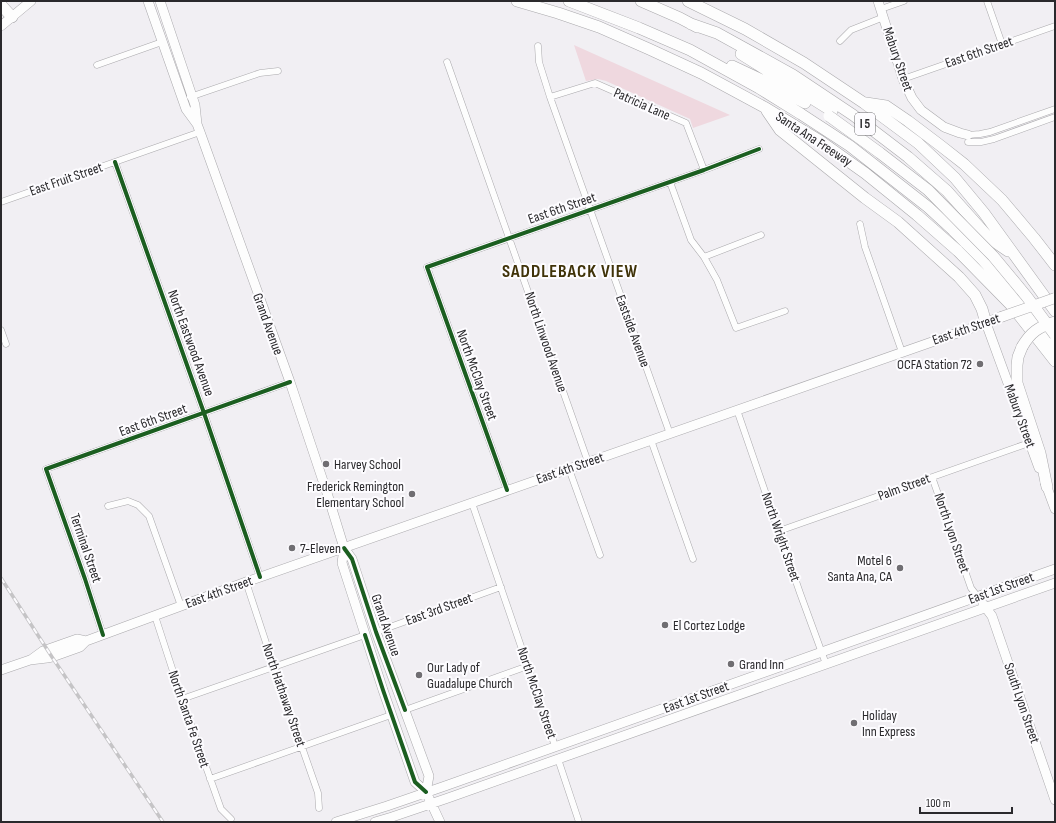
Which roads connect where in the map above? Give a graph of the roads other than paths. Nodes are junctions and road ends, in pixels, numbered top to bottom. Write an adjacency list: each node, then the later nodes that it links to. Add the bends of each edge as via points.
1 (4, 1): 11 (main road)
2 (31, 1): 13 (main road)
3 (148, 1): 18 (main road, Grand Avenue)
4 (160, 1): 26 (main road, Grand Avenue)
5 (517, 1): 30 (highway, Santa Ana Freeway, via 599,27 701,73)
6 (569, 1): 21 (highway, Santa Ana Freeway)
7 (641, 1): 14 (highway, I 5)
8 (688, 1): 29 (highway, I 5, via 773,45)
9 (904, 1): 12 (street)
10 (987, 1): 19 (street)
11 (1, 4): 13 (highway)
12 (881, 9): 17 (street); 25 (main road, Mabury Street)
13 (12, 17): 15 (main road)
14 (691, 24): 32 (highway); 45 (highway, I 5, via 717,33 793,75 853,115 947,190 989,238)
15 (1, 26)
16 (1055, 26): 19 (street, East 6th Street)
17 (840, 41)
18 (162, 42): 23 (street); 28 (main road, Grand Avenue)
19 (1002, 44): 25 (street, East 6th Street)
20 (538, 46): 27 (street, Eastside Avenue, via 539,62)
21 (690, 50): 32 (highway, via 722,61); 57 (highway, Santa Ana Freeway / I 5, via 759,88 850,146 928,207 983,260)
22 (447, 62): 44 (street, North Linwood Avenue)
23 (97, 65)
24 (278, 71): 26 (street, via 260,73)
25 (903, 79): 35 (main road, Mabury Street, via 921,110 944,127)
26 (192, 96): 28 (street); 34 (main road, Grand Avenue)
27 (550, 97): 38 (street, Patricia Lane, via 595,83 686,123); 41 (street, Eastside Avenue)
28 (182, 100): 34 (main road, Grand Avenue)
29 (864, 103): 45 (highway, I 5, via 918,143 955,178); 47 (highway, via 886,106 964,164 1002,200)
30 (764, 107): 52 (highway, via 780,130 898,222 959,278 975,294); 59 (highway, Santa Ana Freeway, via 820,141 917,215 958,251 1011,305)
31 (1055, 109): 35 (street)
32 (830, 114): 53 (highway, bridge, via 882,147 961,215 1031,292); 55 (highway, bridge, via 928,190 993,256)
33 (1055, 117): 35 (street, via 982,142)
34 (198, 128): 37 (street, East Fruit Street); 60 (main road, Grand Avenue)
35 (968, 138)
36 (759, 149): 38 (street)
37 (115, 162): 40 (street, East Fruit Street); 62 (street, North Eastwood Avenue)
38 (704, 170): 39 (street, East 6th Street)
39 (670, 182): 41 (street, East 6th Street); 46 (street, via 690,240)
40 (1, 202)
41 (590, 210): 44 (street, East 6th Street); 63 (street, Eastside Avenue)
42 (860, 224): 58 (street, via 865,246)
43 (761, 235): 46 (street)
44 (509, 238): 48 (street, East 6th Street); 66 (street, North Linwood Avenue)
45 (1015, 256): 51 (highway, I 5)
46 (704, 257): 50 (street, via 718,280 736,328)
47 (1055, 265)
48 (427, 267): 71 (street, North McClay Street)
49 (1055, 298): 52 (main road, East 4th Street, bridge)
50 (785, 311)
51 (1055, 311)
52 (986, 323): 58 (main road, East 4th Street); 65 (main road, Mabury Street)
53 (1055, 323): 70 (highway, bridge, via 1045,324 1027,338 1017,365 1017,383 1040,452)
54 (1, 330): 56 (street)
55 (1055, 335)
56 (6, 344)
57 (1055, 346)
58 (902, 352): 61 (main road, East 4th Street)
59 (1055, 361)
60 (290, 382): 62 (street, East 6th Street); 76 (main road, Grand Avenue)
61 (737, 410): 63 (main road, East 4th Street); 75 (street, North Wright Street)
62 (204, 413): 67 (street, East 6th Street); 80 (street, North Eastwood Avenue)
63 (670, 434): 64 (main road, East 4th Street)
64 (651, 440): 66 (main road, East 4th Street); 78 (street)
65 (1030, 443): 69 (street, Palm Street); 70 (main road, Mabury Street)
66 (588, 462): 68 (main road, East 4th Street)
67 (46, 469): 89 (street, Terminal Street)
68 (569, 469): 71 (main road, East 4th Street); 77 (street)
69 (932, 477): 75 (street, Palm Street); 84 (street, North Lyon Street, via 971,588)
70 (1047, 487): 74 (main road, Mabury Street)
71 (507, 490): 72 (main road, East 4th Street)
72 (472, 503): 76 (main road, East 4th Street); 83 (street, North McClay Street)
73 (108, 506): 85 (street, via 128,501 138,505 149,516)
74 (1055, 509)
75 (779, 531): 91 (street, North Wright Street)
76 (344, 548): 80 (main road, East 4th Street); 88 (main road, Grand Avenue, via 352,559); 90 (main road, Grand Avenue, via 342,563)
77 (600, 555)
78 (693, 559)
79 (1055, 569): 84 (main road, East 1st Street)
80 (260, 577): 81 (main road, East 4th Street)
81 (246, 582): 85 (main road, East 4th Street); 94 (street, North Hathaway Street)
82 (1055, 583): 86 (main road, East 1st Street)
83 (501, 587): 88 (street, East 3rd Street); 93 (street, North McClay Street)
84 (978, 597): 86 (main road, North Lyon Street); 91 (main road, East 1st Street)
85 (181, 606): 87 (main road, East 4th Street)
86 (986, 608): 92 (main road, East 1st Street); 105 (main road, South Lyon Street, via 992,616)
87 (155, 616): 89 (main road, East 4th Street); 96 (street, North Santa Fe Street)
88 (376, 632): 97 (main road, Grand Avenue)
89 (103, 635): 95 (main road, East 4th Street, via 86,641 80,647)
90 (365, 635): 94 (street); 98 (main road, Grand Avenue)
91 (822, 652): 92 (street, North Wright Street); 99 (main road, East 1st Street)
92 (826, 664): 102 (main road, East 1st Street)
93 (528, 666): 97 (street); 101 (street, North McClay Street)
94 (274, 667): 96 (street); 100 (street, North Hathaway Street)
95 (1, 670)
96 (182, 699): 103 (street, North Santa Fe Street)
97 (404, 710): 104 (main road, Grand Avenue, via 429,776)
98 (391, 715): 100 (street); 104 (main road, Grand Avenue, via 415,782)
99 (606, 728): 101 (main road, East 1st Street); 102 (main road, via 564,748)
100 (302, 746): 103 (street); 107 (street, North Hathaway Street, via 318,793)
101 (555, 746): 104 (main road, East 1st Street)
102 (558, 759): 106 (main road, East 1st Street); 112 (street)
103 (210, 779): 108 (street, North Santa Fe Street, via 220,809)
104 (426, 792): 106 (main road, Grand Avenue); 109 (main road, East 1st Street)
105 (1055, 800)
106 (431, 804): 110 (main road, East 1st Street); 111 (main road, Grand Avenue)
107 (319, 808)
108 (231, 819)
109 (336, 822)
110 (376, 822)
111 (440, 822)
112 (579, 822)

